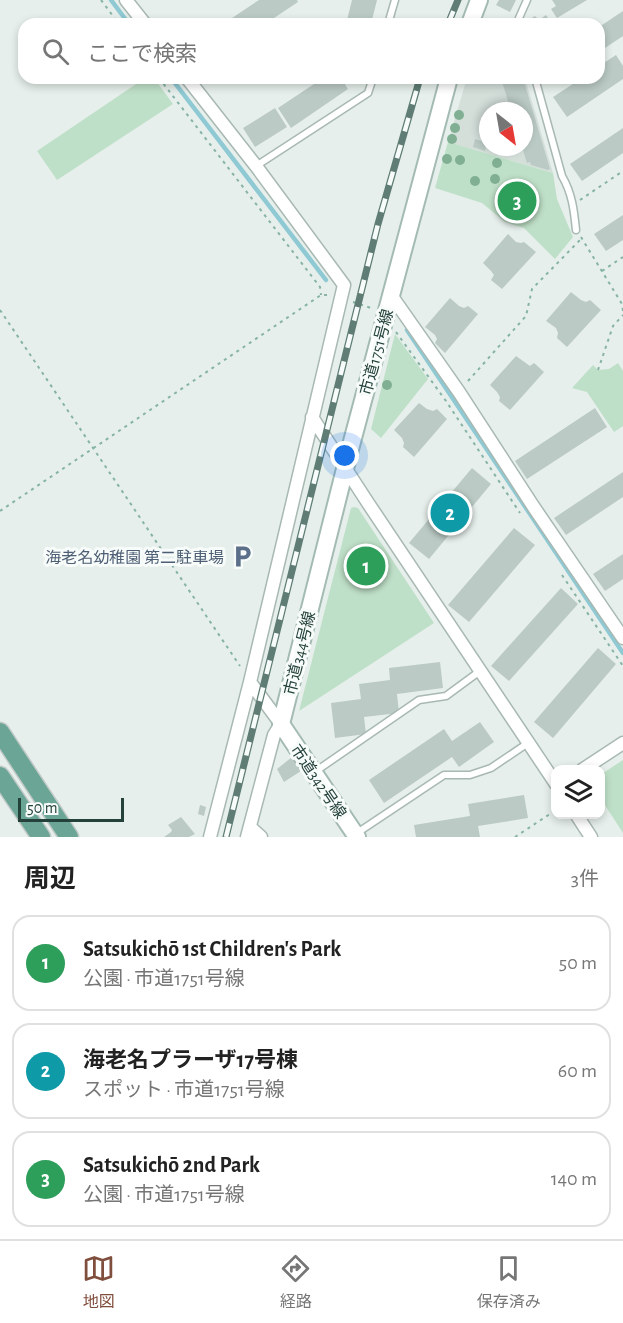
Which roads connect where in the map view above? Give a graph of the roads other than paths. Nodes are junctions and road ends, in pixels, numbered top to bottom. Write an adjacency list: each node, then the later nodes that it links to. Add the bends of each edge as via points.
1 (126, 0): 5 (street)
2 (395, 0): 6 (lane)
3 (479, 0): 7 (street)
4 (527, 0): 8 (lane)
5 (140, 18)
6 (390, 18)
7 (472, 18)
8 (519, 18)
9 (192, 84): 13 (street)
10 (371, 84): 13 (lane, via 368,93)
11 (447, 84): 15 (street, 市道1751号線)
12 (537, 84): 14 (lane, via 562,176 570,189)
13 (256, 166): 16 (street, via 344,285)
14 (576, 230)
15 (391, 295): 17 (street, 市道1751号線); 18 (street)
16 (312, 417): 17 (street); 20 (street)
17 (346, 468): 19 (street); 21 (street, 市道344号線)
18 (623, 638)
19 (480, 671): 23 (street); 26 (lane, via 446,696 419,700)
20 (250, 682): 21 (street); 34 (street)
21 (281, 724): 26 (street, 市道342号線); 30 (street, 市道344号線, via 274,735)
22 (0, 732): 33 (main road)
23 (528, 743): 28 (street); 31 (lane, via 491,768 470,775 444,775)
24 (623, 743): 25 (street)
25 (590, 765)
26 (314, 773): 31 (street, 市道342号線)
27 (0, 776): 32 (main road)
28 (551, 778)
29 (579, 819): 36 (street)
30 (249, 832): 35 (street)
31 (356, 836)
32 (41, 837)
33 (69, 837)
34 (210, 837)
35 (261, 837)
36 (591, 837)

